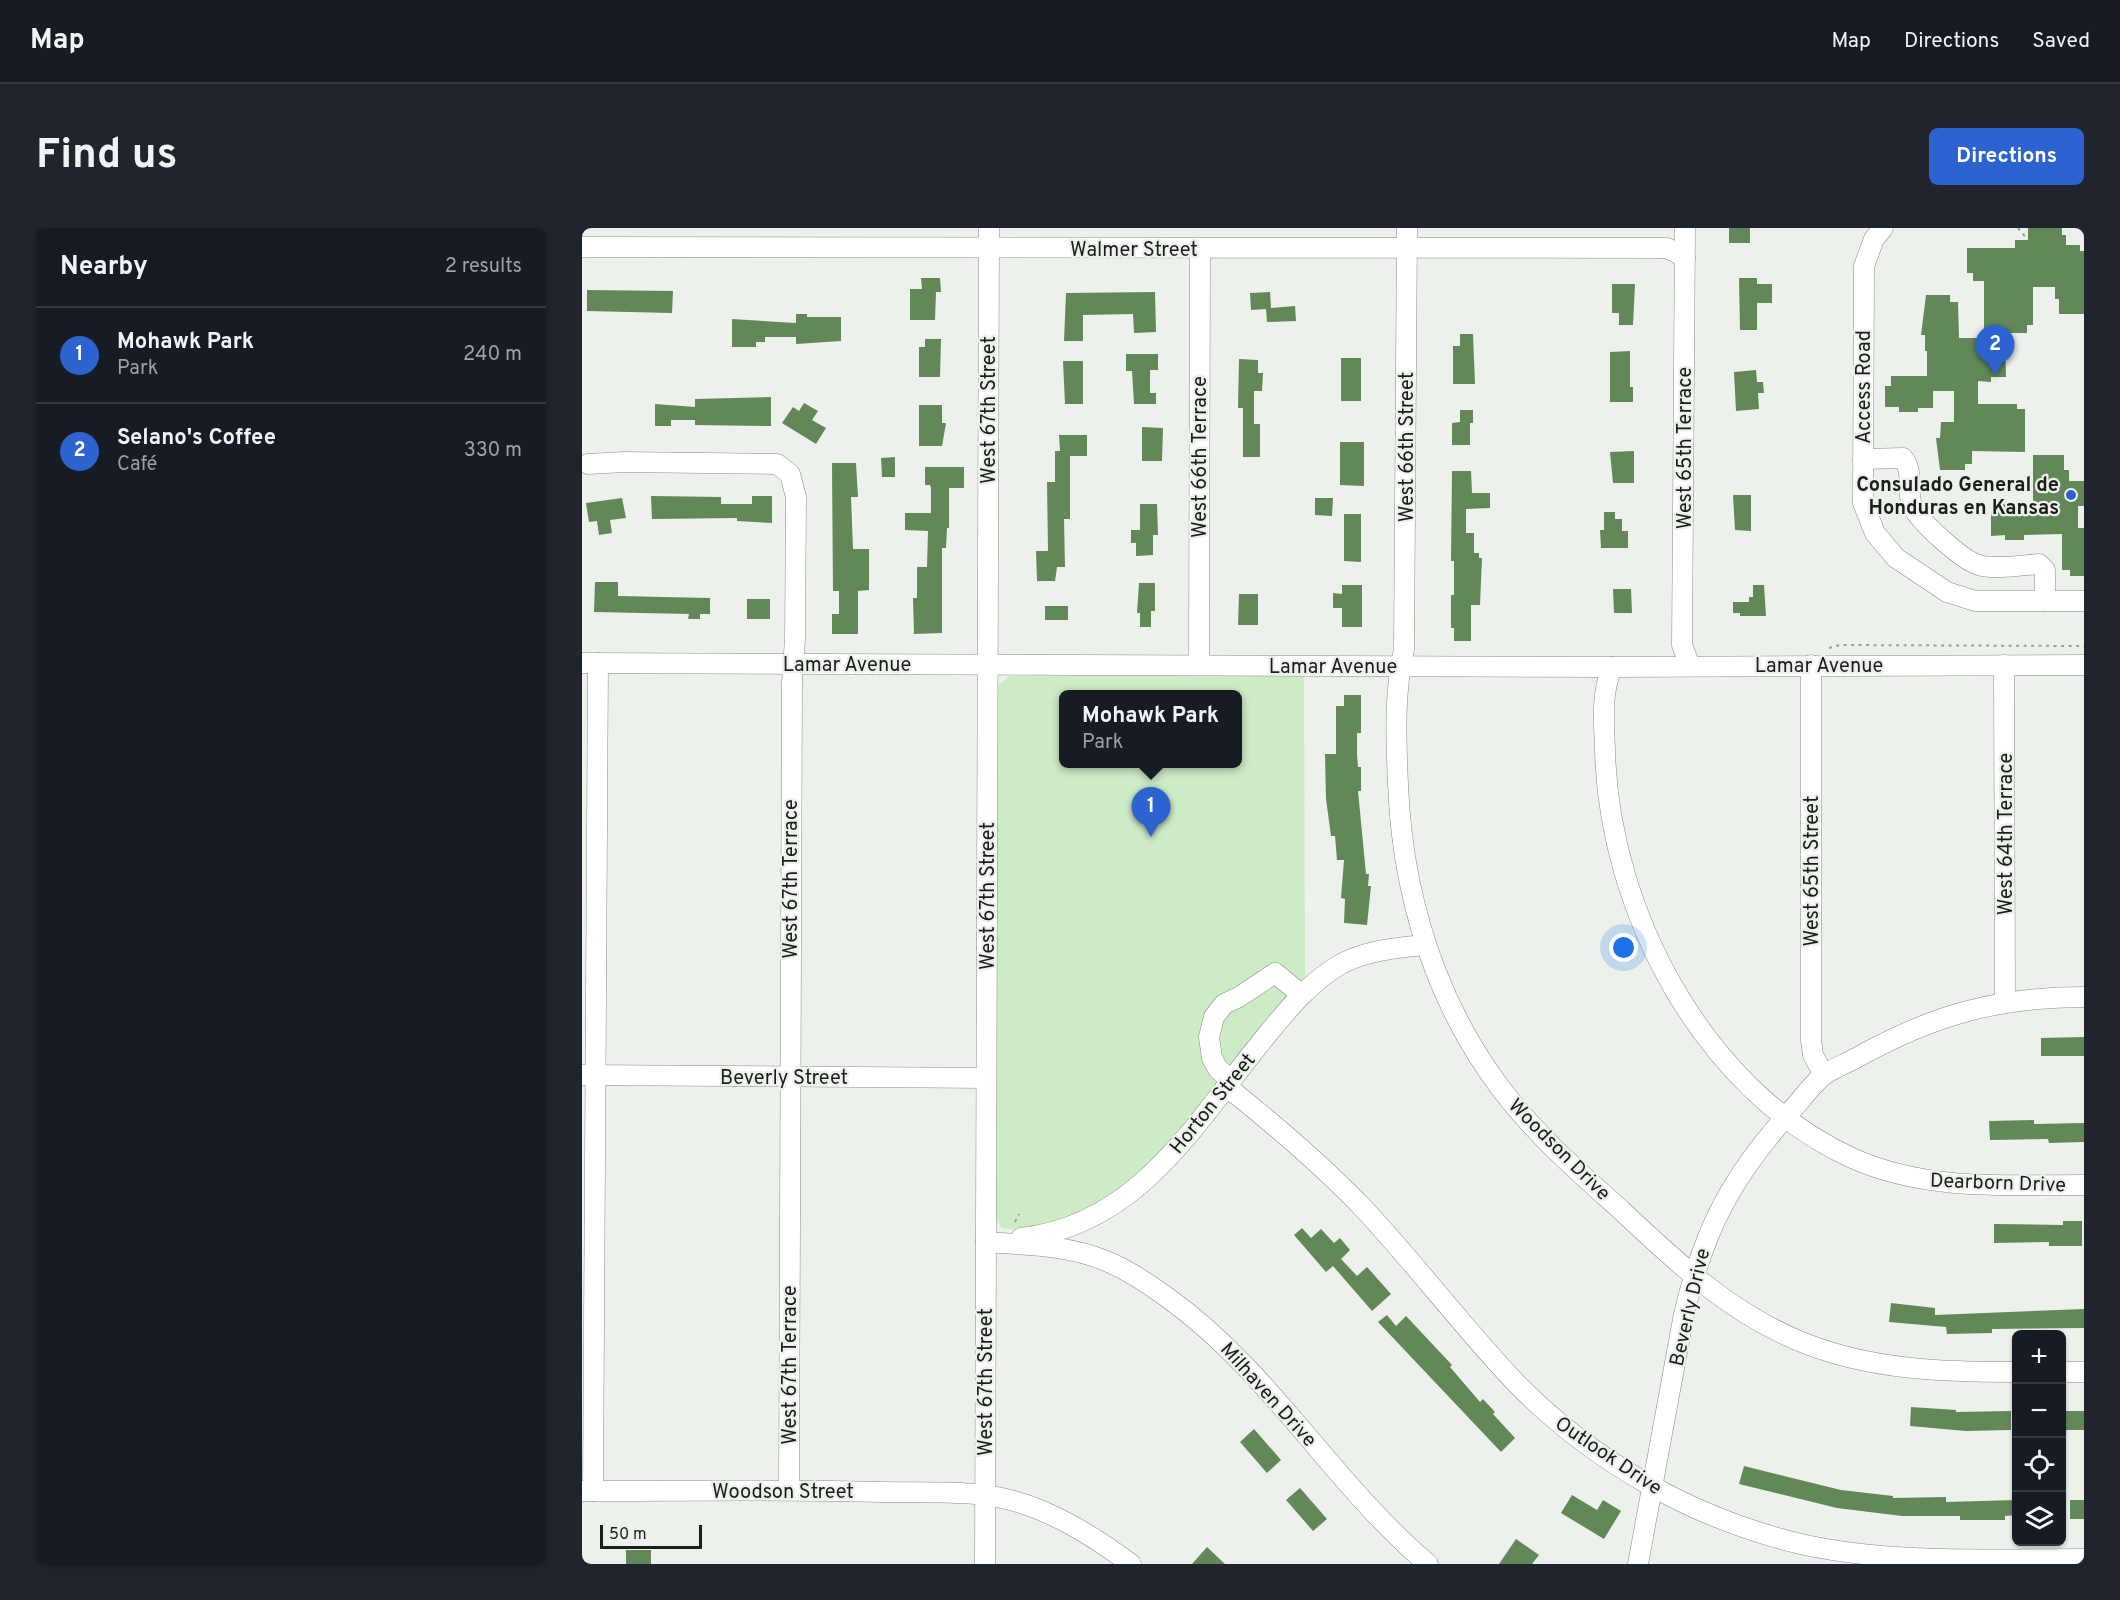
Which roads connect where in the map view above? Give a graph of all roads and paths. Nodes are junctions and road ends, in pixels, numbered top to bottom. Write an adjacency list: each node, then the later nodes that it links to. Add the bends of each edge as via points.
1 (989, 228): 8 (street, West 67th Street)
2 (1407, 228): 10 (street, West 66th Street)
3 (1685, 228): 11 (street, West 65th Terrace)
4 (1883, 228): 12 (street, Access Road, via 1874,239 1864,266)
5 (2018, 228): 6 (path)
6 (2028, 240)
7 (582, 247): 8 (street, Walmer Street)
8 (989, 248): 9 (street, Walmer Street); 19 (street, West 67th Street)
9 (1200, 249): 10 (street, Walmer Street); 20 (street, West 66th Terrace)
10 (1407, 249): 11 (street, Walmer Street, via 1667,249); 24 (street, West 66th Street, via 1404,650)
11 (1685, 257): 25 (street, West 65th Terrace, via 1682,645)
12 (1863, 459): 14 (street, Access Road, via 1863,502 1875,532 1896,558 1947,592 1975,601); 14 (street, via 1903,459 1909,466 1912,506 1925,523 1970,561 1980,566 2039,564 2045,570)
13 (588, 464): 18 (street, West 67th Terrace, via 755,461 777,464 790,474 796,497)
14 (2045, 601): 15 (street, Access Road)
15 (2084, 601)
16 (2084, 646): 21 (path, via 1840,645 1823,650)
17 (590, 663): 18 (street, Lamar Avenue); 31 (street)
18 (794, 663): 19 (street, Lamar Avenue); 33 (street, West 67th Terrace)
19 (988, 663): 20 (street, Lamar Avenue); 34 (street, West 67th Street)
20 (1199, 665): 24 (street, Lamar Avenue)
21 (1811, 665): 22 (street, Lamar Avenue); 25 (street, Lamar Avenue); 32 (street, West 65th Street, via 1811,1040 1813,1055)
22 (2004, 665): 23 (street, Lamar Avenue); 30 (street, West 64th Terrace)
23 (2084, 665)
24 (1400, 666): 26 (street, Lamar Avenue); 27 (street, Woodson Drive, via 1400,823 1406,870)
25 (1690, 666): 26 (street, Lamar Avenue)
26 (1612, 667): 36 (street, Dearborn Drive, via 1605,685 1606,776 1614,835 1632,903 1657,960 1703,1032 1736,1071)
27 (1425, 945): 28 (street, Horton Street, via 1359,956 1322,976); 41 (street, Woodson Drive, via 1453,1011 1506,1095 1538,1132)
28 (1302, 995): 35 (street, Horton Street); 35 (street, Outlook Drive, via 1275,973 1224,1004 1214,1017 1209,1037 1212,1058)
29 (2084, 997): 30 (street, Beverly Drive)
30 (2005, 1002): 32 (street, Beverly Drive, via 1941,1017 1893,1037)
31 (589, 1075): 33 (street, Beverly Street); 47 (street)
32 (1824, 1075): 36 (street, Beverly Drive)
33 (790, 1076): 34 (street, Beverly Street); 46 (street, West 67th Terrace)
34 (986, 1078): 39 (street, West 67th Street)
35 (1229, 1083): 38 (street, Horton Street, via 1159,1168 1132,1194); 45 (street, Outlook Drive, via 1365,1211 1515,1382 1599,1454)
36 (1786, 1116): 37 (street, Dearborn Drive, via 1833,1148 1897,1174 1976,1185); 41 (street, Beverly Drive, via 1763,1142 1725,1199 1699,1255)
37 (2084, 1185)
38 (1085, 1223): 39 (street, Horton Street); 40 (street)
39 (986, 1242): 40 (street, Milhaven Drive); 48 (street, West 67th Street)
40 (1086, 1254): 52 (street, Milhaven Drive, via 1107,1261 1155,1288 1215,1335 1364,1501)
41 (1695, 1278): 42 (street, Woodson Drive, via 1760,1323 1804,1343 1861,1361 1913,1370); 45 (street, Beverly Drive, via 1684,1314)
42 (2012, 1372)
43 (2066, 1372): 44 (street)
44 (2084, 1372)
45 (1653, 1487): 49 (street, Outlook Drive, via 1764,1535 1868,1556); 53 (street, Beverly Drive)
46 (789, 1490): 47 (street, Woodson Street); 48 (street, Woodson Street)
47 (585, 1492)
48 (985, 1497): 50 (street, West 67th Street); 51 (street, Woodson Street, via 1006,1499 1058,1519)
49 (2084, 1559)
50 (985, 1564)
51 (1131, 1564)
52 (1428, 1564)
53 (1638, 1564)

